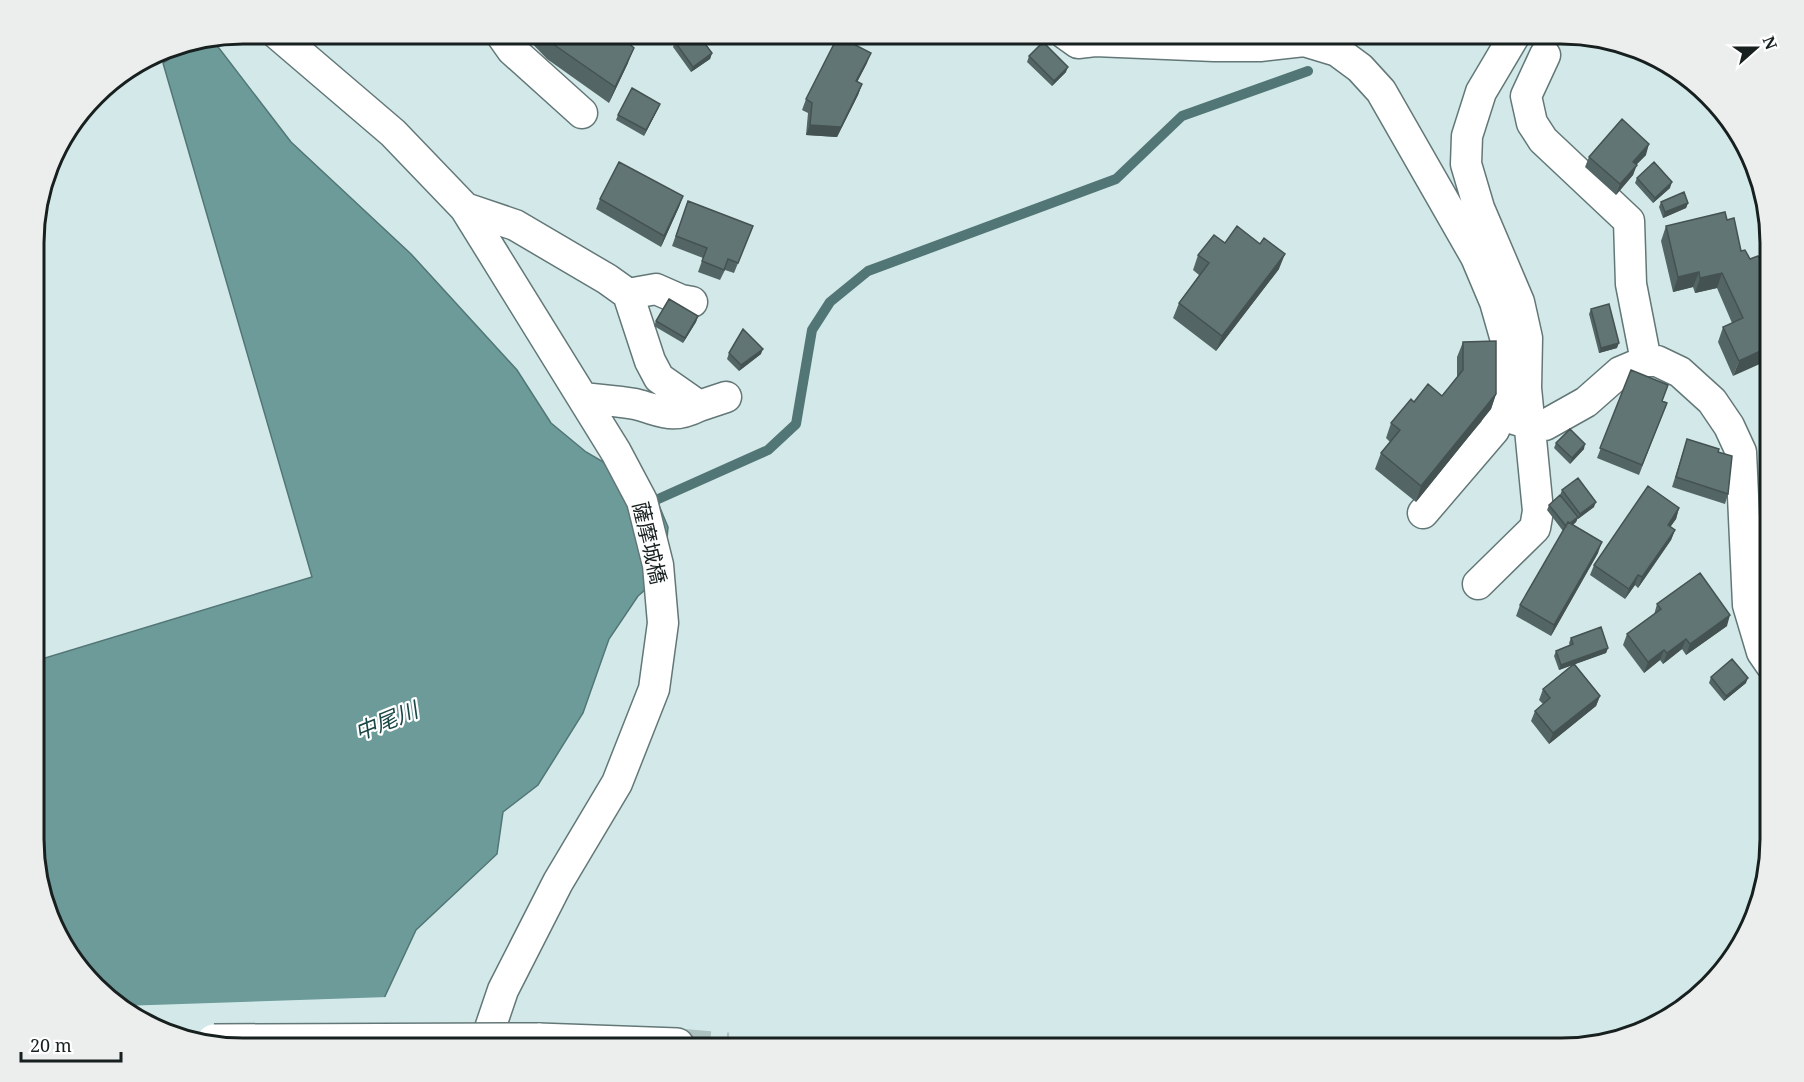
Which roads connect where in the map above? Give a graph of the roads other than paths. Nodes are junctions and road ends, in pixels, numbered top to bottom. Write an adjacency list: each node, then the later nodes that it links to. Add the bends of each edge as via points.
1 (289, 44): 9 (street, 薩摩城橋, via 393,133)
2 (508, 44): 8 (street)
3 (1160, 44): 4 (street)
4 (1278, 44)
5 (1314, 44): 14 (street, via 1337,51 1381,90 1476,257 1507,344 1507,386)
6 (1509, 44): 15 (street, via 1481,92 1467,136 1466,164 1479,207 1519,302 1527,338)
7 (1545, 55): 12 (street, via 1526,96 1532,123 1543,140 1629,221 1631,284)
8 (582, 113)
9 (465, 208): 10 (street, via 515,225); 13 (street, 薩摩城橋)
10 (628, 294): 11 (street, via 656,290); 13 (street, via 659,378 712,401 674,414)
11 (692, 302)
12 (1646, 361): 15 (street, via 1620,372 1586,402 1545,425); 18 (street, via 1657,361 1680,372 1712,401 1741,452 1748,605)
13 (583, 398): 19 (street, 薩摩城橋, via 642,501 658,565 663,622 654,689 617,783 538,921 503,990)
14 (1501, 415): 15 (street); 16 (street, via 1494,430)
15 (1530, 424): 17 (street, via 1538,511 1535,528)
16 (1423, 513)
17 (1478, 584)
18 (1760, 645)
19 (486, 1039)

